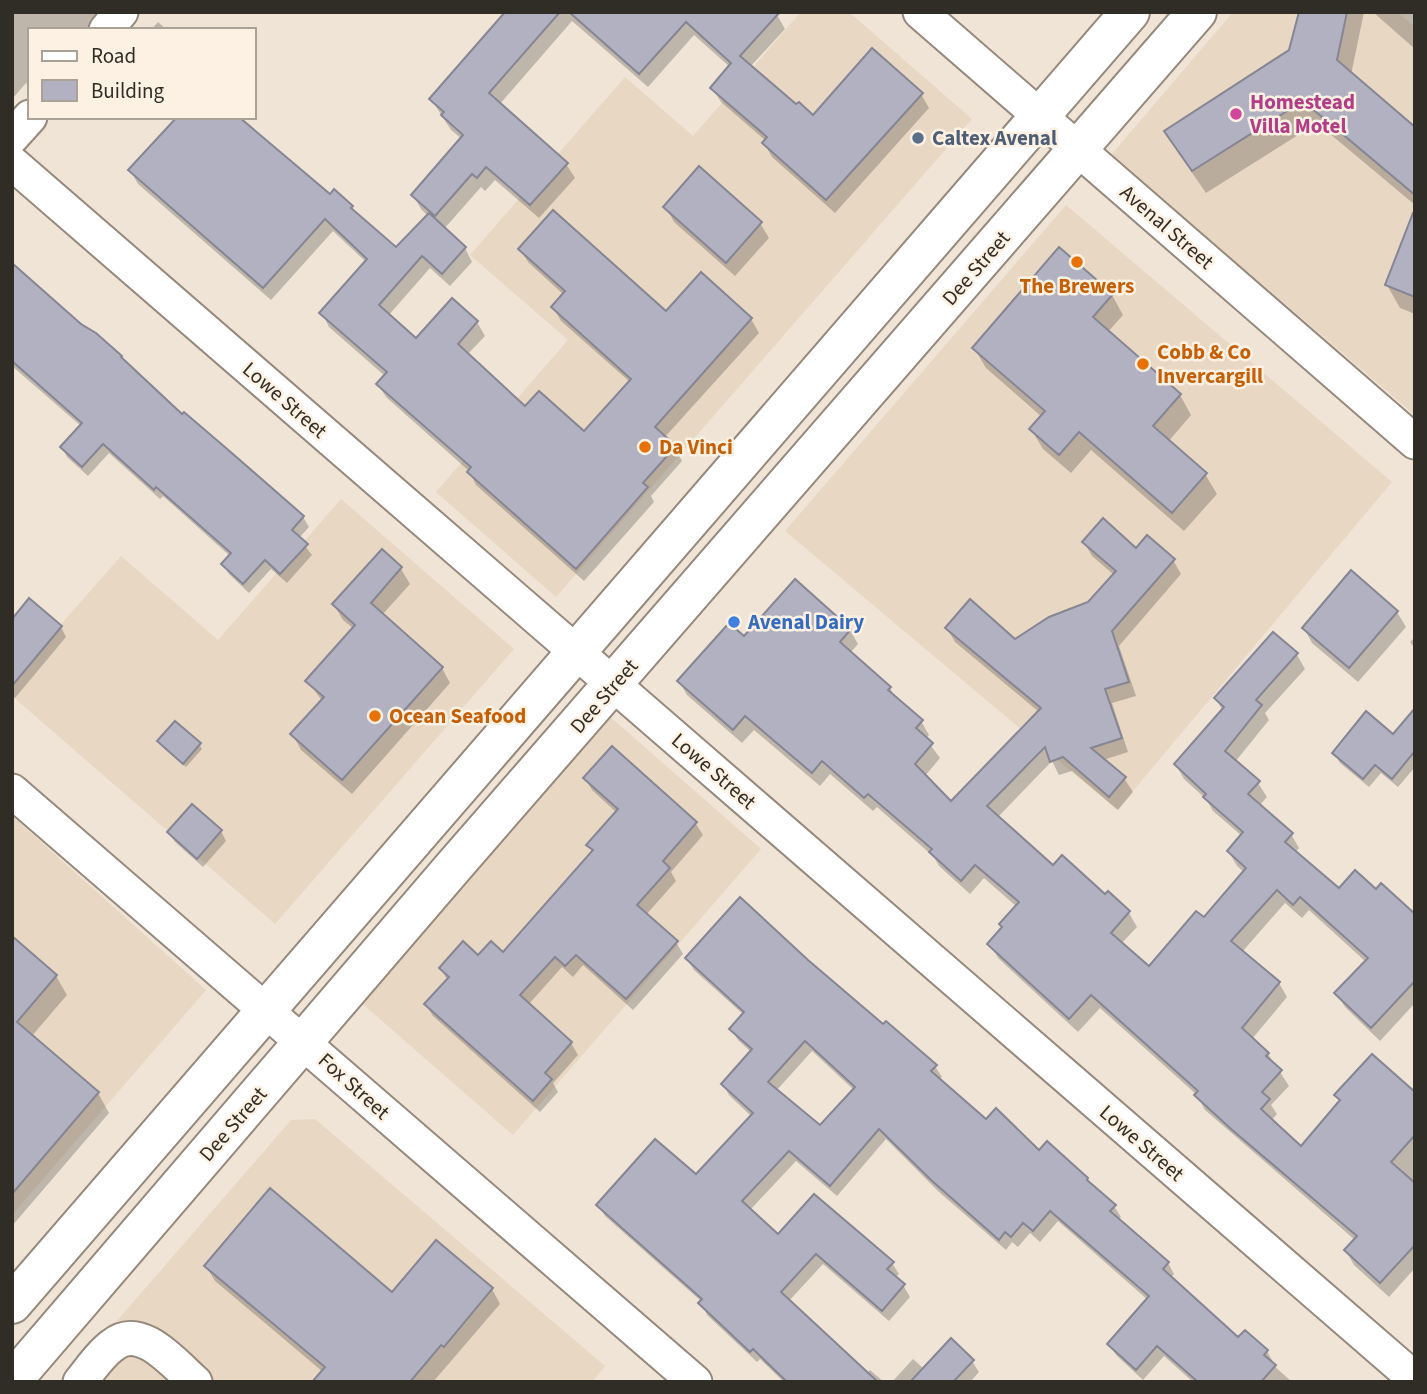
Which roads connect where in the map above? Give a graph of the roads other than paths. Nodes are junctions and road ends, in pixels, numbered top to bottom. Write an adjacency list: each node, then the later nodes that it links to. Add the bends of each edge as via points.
1 (121, 12): 5 (street)
2 (920, 12): 6 (street, Avenal Street)
3 (1130, 12): 6 (main road)
4 (1197, 12): 9 (main road, Dee Street)
5 (108, 28)
6 (1040, 117): 9 (street, Avenal Street); 12 (main road)
7 (28, 119): 8 (street)
8 (12, 138)
9 (1078, 150): 11 (street, Avenal Street); 13 (main road, Dee Street)
10 (12, 163): 12 (street, Lowe Street)
11 (1415, 442)
12 (576, 652): 13 (street, Lowe Street); 15 (main road)
13 (614, 684): 16 (main road, Dee Street); 18 (street, Lowe Street)
14 (12, 791): 15 (street, Fox Street)
15 (266, 1010): 16 (street, Fox Street); 17 (main road)
16 (304, 1042): 19 (main road, Dee Street); 22 (street, Fox Street)
17 (12, 1304)
18 (1415, 1380)
19 (12, 1381)
20 (80, 1382): 21 (street, via 112,1345 130,1338 154,1346)
21 (195, 1382)
22 (695, 1382)

